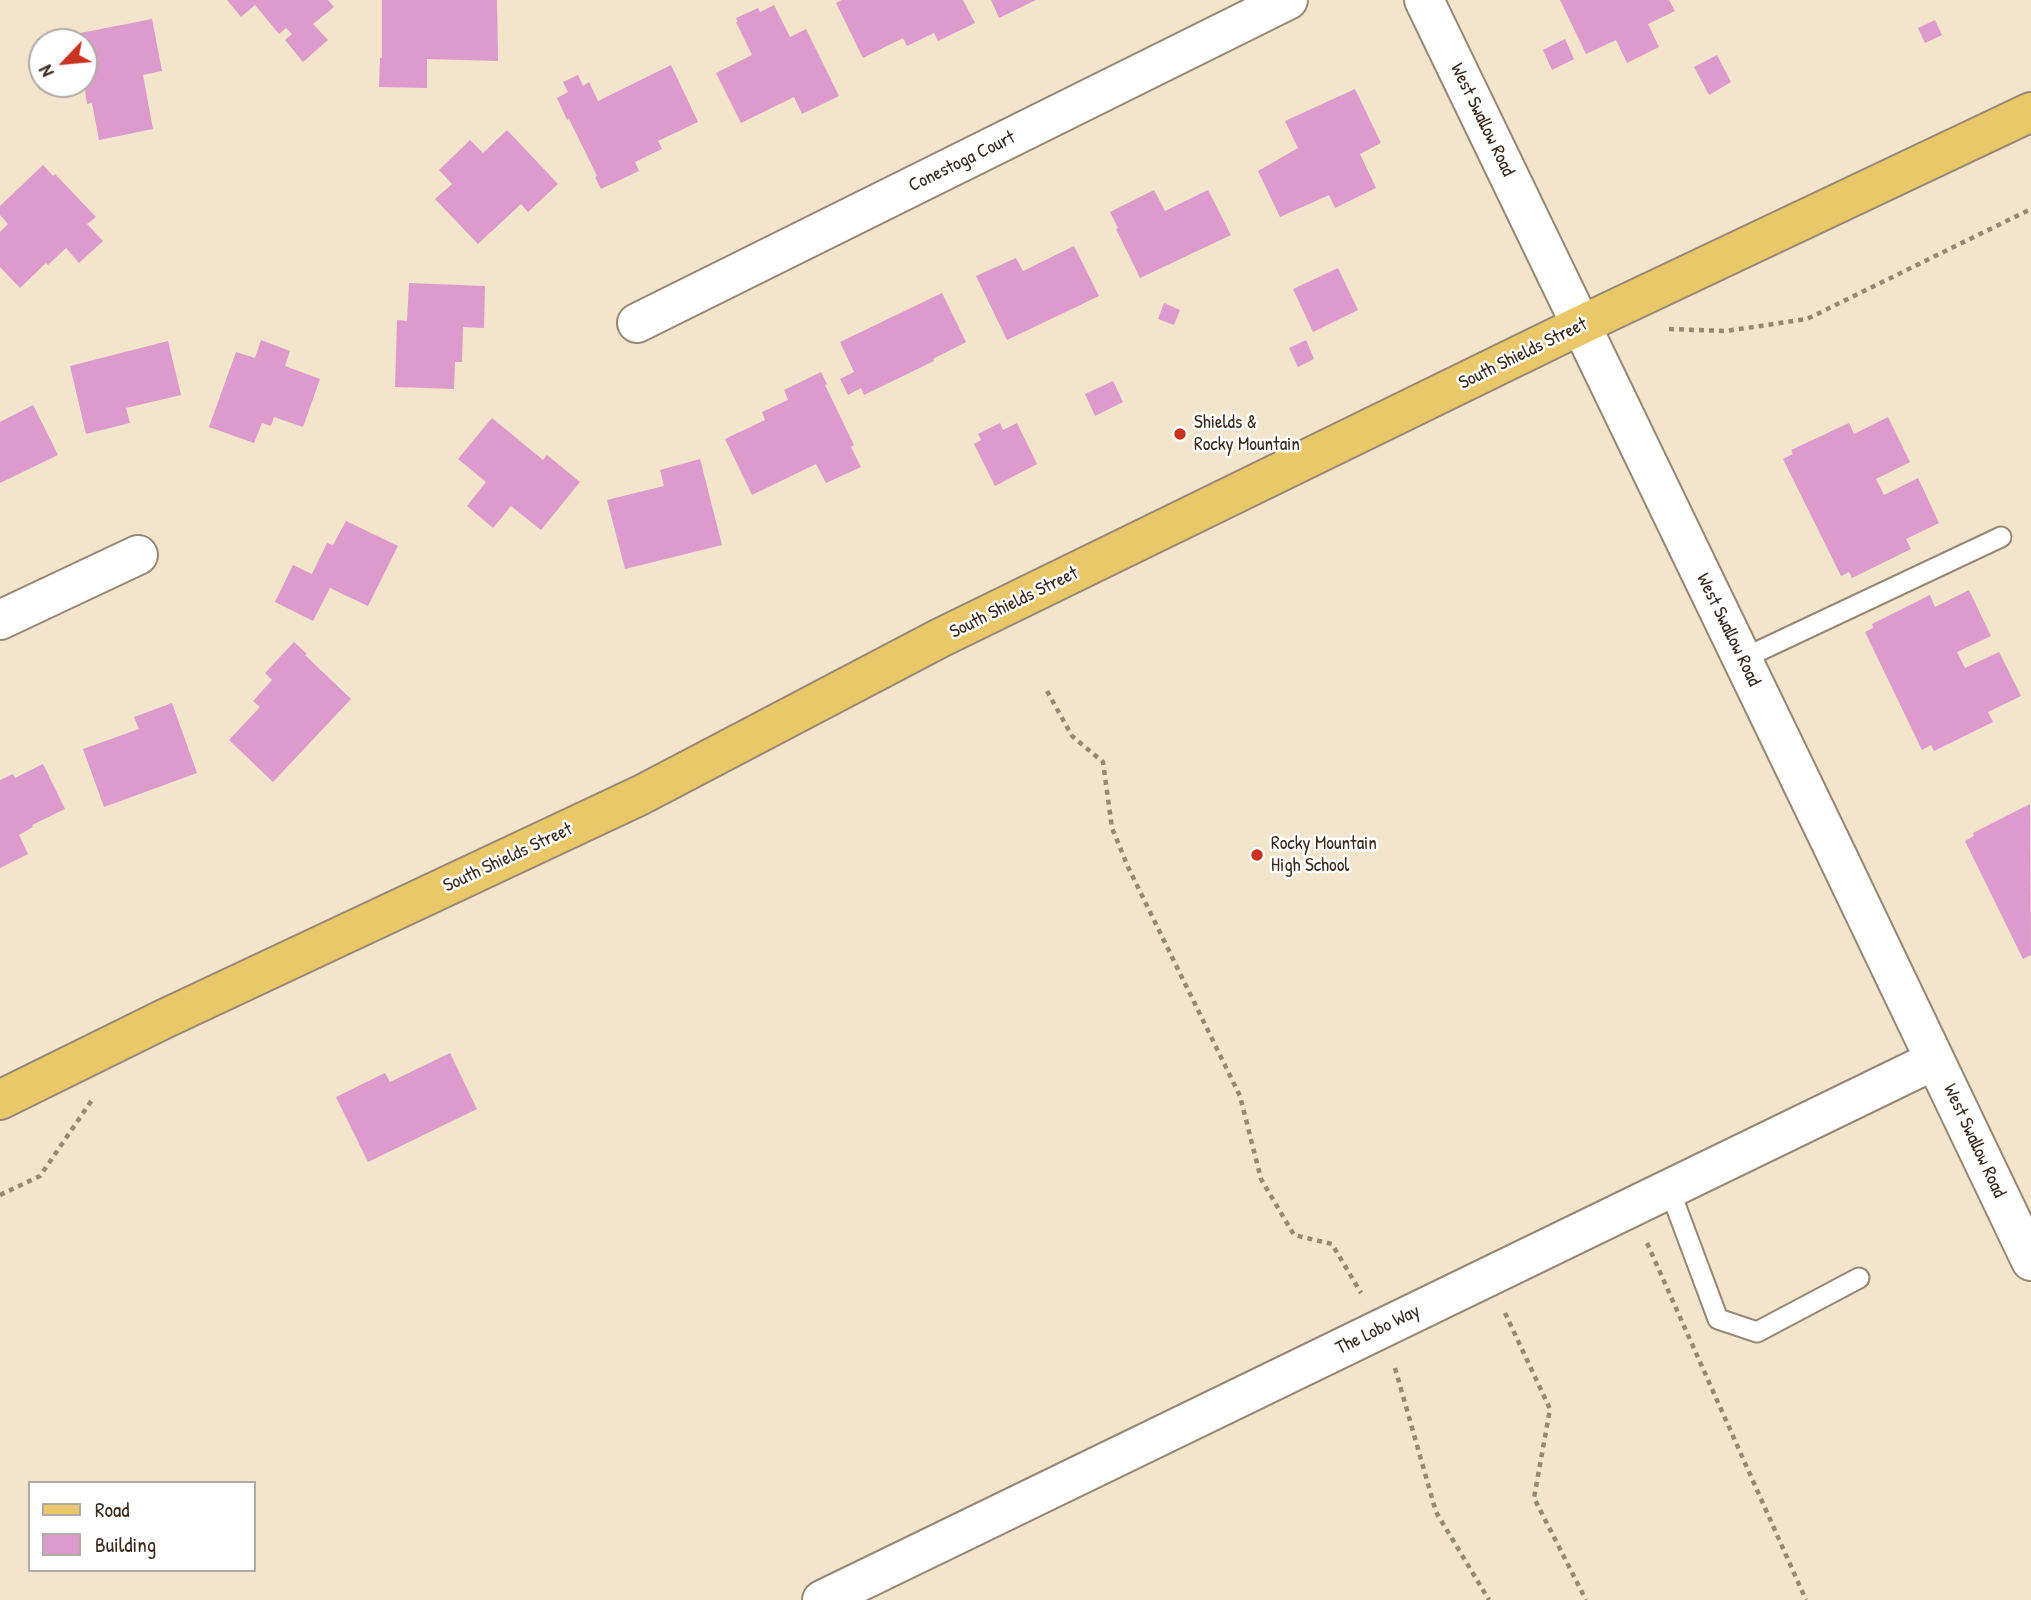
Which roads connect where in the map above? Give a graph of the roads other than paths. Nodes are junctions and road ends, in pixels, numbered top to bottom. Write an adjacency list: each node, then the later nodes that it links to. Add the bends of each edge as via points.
1 (1288, 0): 4 (street, Conestoga Court)
2 (1424, 0): 5 (street, West Swallow Road)
3 (2031, 112): 5 (main road, South Shields Street)
4 (637, 323)
5 (1581, 325): 9 (street, West Swallow Road); 11 (main road, South Shields Street, via 940,638 641,796)
6 (2001, 537): 9 (lane)
7 (138, 555): 8 (street)
8 (0, 620)
9 (1742, 659): 10 (street, West Swallow Road)
10 (1935, 1060): 12 (street, The Lobo Way); 13 (street, West Swallow Road)
11 (0, 1100)
12 (1669, 1188): 14 (lane, via 1718,1319 1757,1332); 15 (street, The Lobo Way)
13 (2031, 1261)
14 (1859, 1278)
15 (822, 1600)

